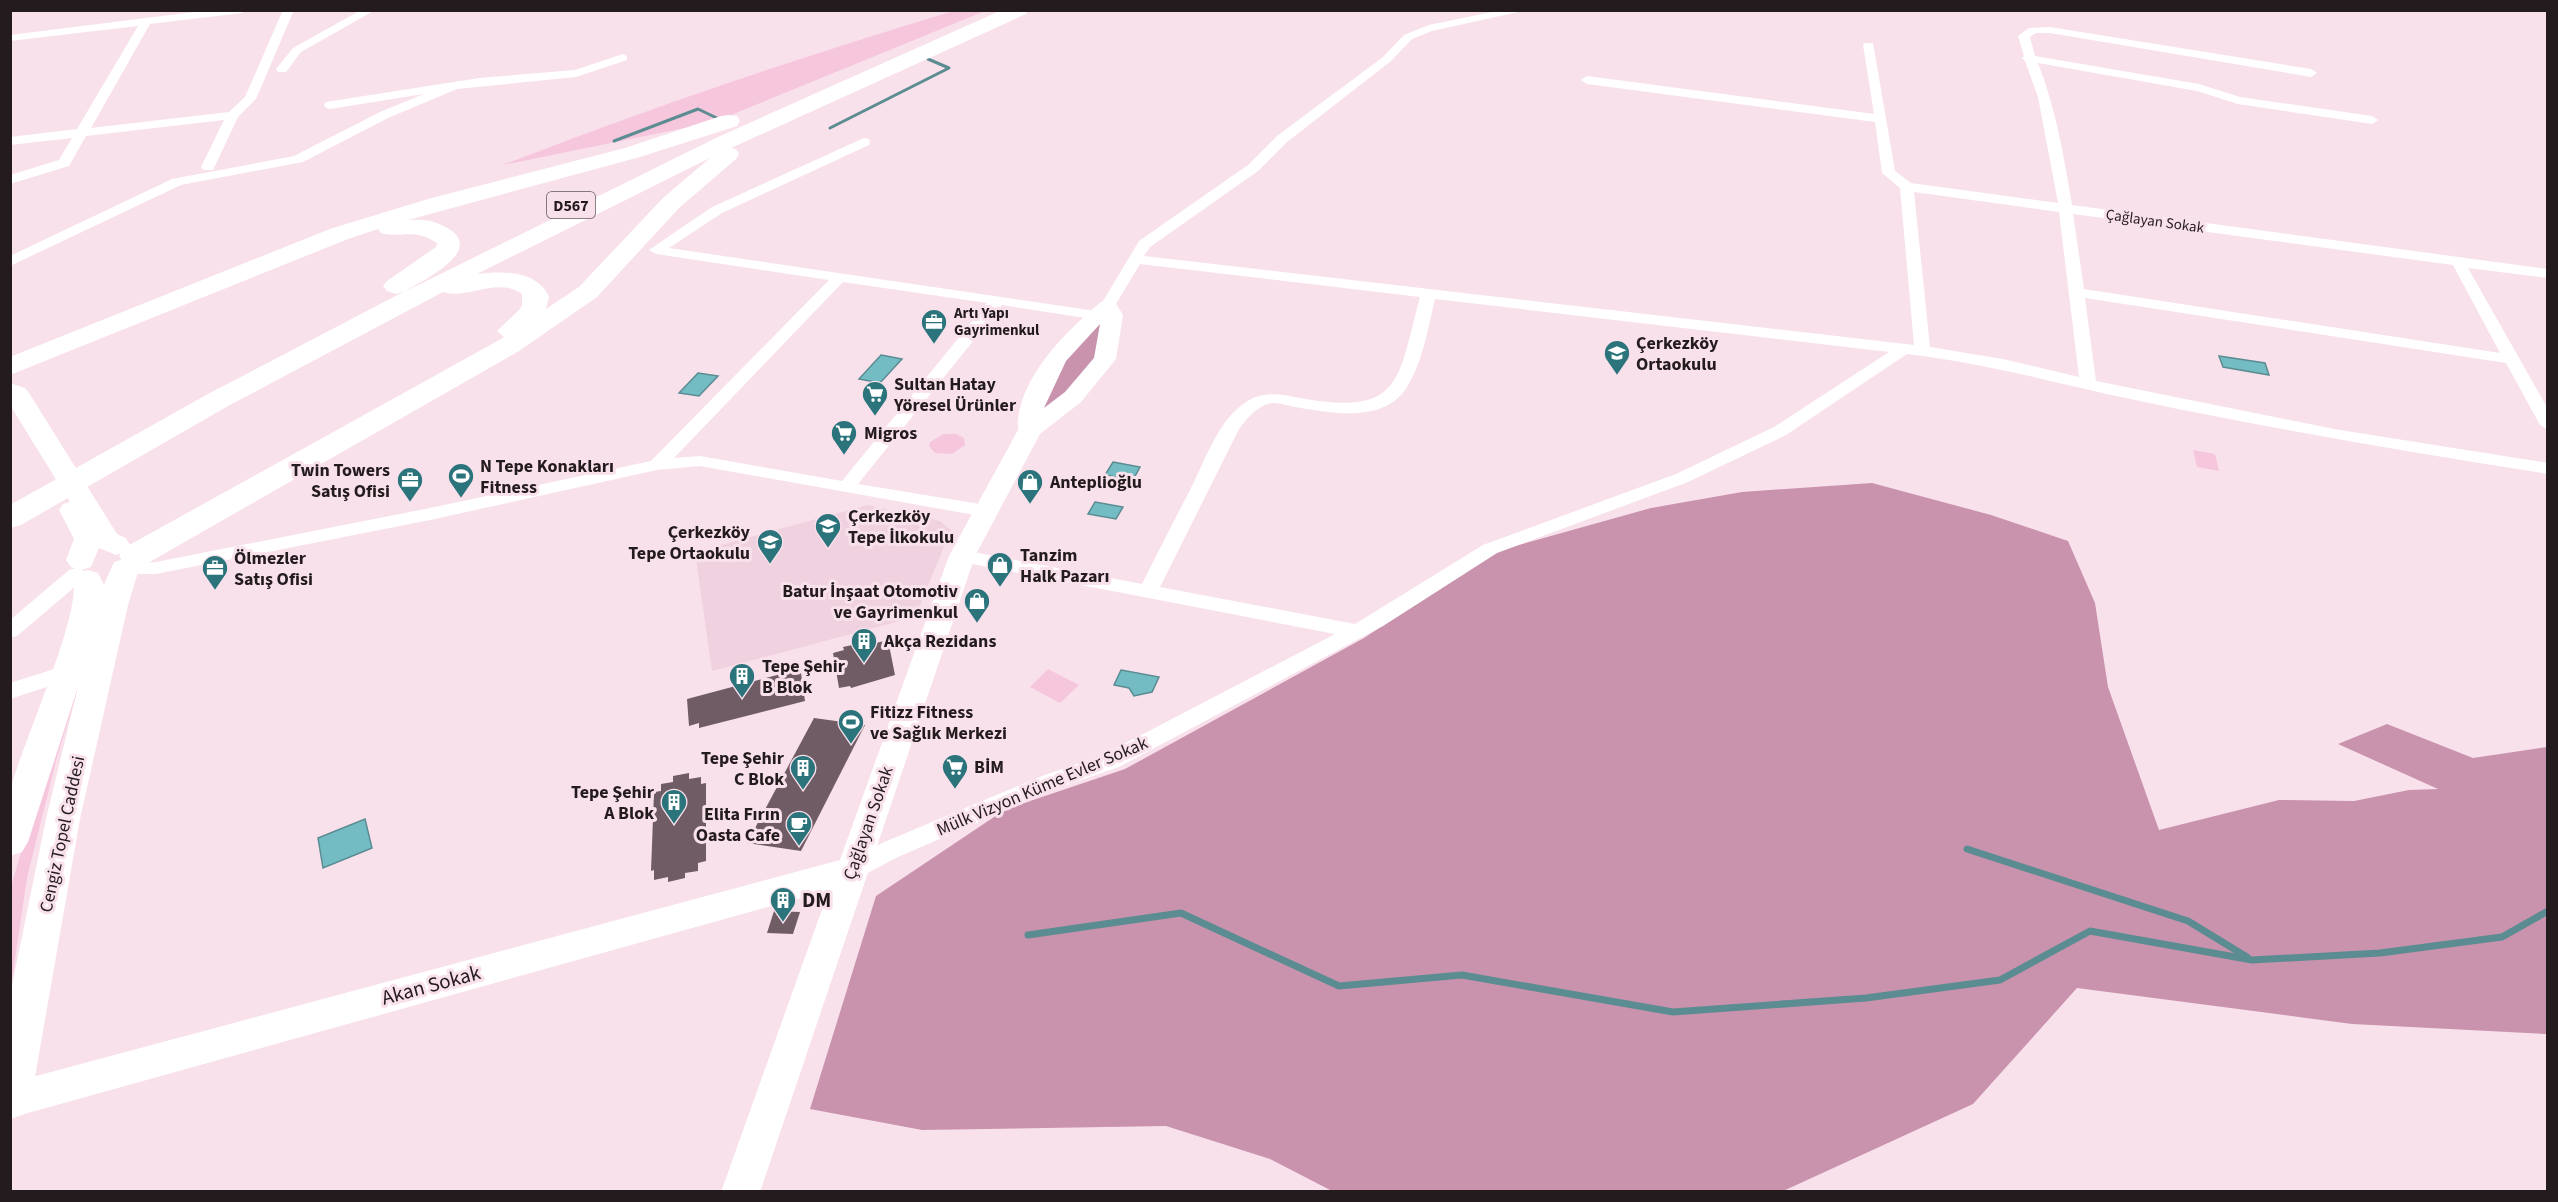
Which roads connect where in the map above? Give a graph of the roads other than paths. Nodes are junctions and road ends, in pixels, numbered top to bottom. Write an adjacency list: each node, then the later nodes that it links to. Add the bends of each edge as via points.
1 (242, 10): 7 (street)
2 (288, 10): 18 (street, via 250,99)
3 (370, 10): 12 (street, via 297,51)
4 (997, 10): 16 (highway, D567)
5 (1018, 10): 16 (highway, D567)
6 (1522, 10): 28 (street, via 1429,28 1408,37 1387,59 1282,139 1253,168 1144,244)
7 (146, 22): 8 (street); 21 (street)
8 (10, 38)
9 (1869, 45): 19 (street)
10 (623, 58): 15 (street, via 576,74)
11 (2028, 58): 13 (street, via 2024,36 2032,30 2050,30); 20 (street, via 2199,88 2238,100); 27 (street, via 2044,95)
12 (282, 69)
13 (2311, 73)
14 (1587, 80): 19 (street)
15 (453, 87): 17 (street); 29 (street, via 384,115 298,159 177,182)
16 (824, 92): 37 (highway, D567); 41 (highway, via 658,144 394,215); 55 (highway, via 732,151 671,203 588,292 510,345)
17 (330, 105)
18 (233, 115): 21 (street); 24 (street)
19 (1881, 119): 26 (street, via 1888,173)
20 (2372, 120)
21 (81, 133): 22 (street); 25 (street, via 64,163)
22 (10, 141)
23 (864, 142): 32 (street, via 717,210 656,250)
24 (208, 167)
25 (10, 180)
26 (1907, 187): 27 (street, Çağlayan Sokak); 39 (street)
27 (2065, 208): 30 (street, Çağlayan Sokak); 34 (street)
28 (1135, 259): 33 (street); 36 (street)
29 (10, 262)
30 (2458, 262): 31 (street, Çağlayan Sokak); 40 (street)
31 (2547, 274)
32 (840, 277): 35 (street); 49 (street)
33 (1429, 292): 38 (street, via 1717,323); 58 (street, via 1408,369 1393,395 1354,409 1272,398 1241,414)
34 (2076, 292): 40 (street); 43 (street)
35 (998, 300): 36 (street); 51 (street)
36 (1103, 310): 48 (street, via 1054,359 1030,411); 48 (street, via 1112,315 1105,359 1073,397)
37 (335, 330): 42 (highway, via 448,250 449,240 427,226 379,229); 52 (highway, D567); 54 (highway, D567, via 246,385); 55 (highway, via 473,282 501,280 523,284 533,290 537,299 536,309 526,321 509,332 254,477)
38 (1904, 349): 39 (street); 60 (street, Mülk Vizyon Küme Evler Sokak, via 1780,431 1682,478 1490,549)
39 (1922, 351): 43 (street, via 2003,364)
40 (2510, 360): 46 (street)
41 (10, 367)
42 (10, 383)
43 (2088, 384): 50 (street, via 2334,434)
44 (10, 390): 47 (main road, via 16,393)
45 (10, 407): 47 (main road)
46 (2547, 425)
47 (32, 429): 55 (main road)
48 (1030, 430): 53 (street, Çağlayan Sokak)
49 (657, 465): 51 (street, via 700,461); 55 (street, via 156,568)
50 (2547, 469)
51 (846, 488): 53 (street)
52 (10, 500)
53 (986, 511): 56 (street, Çağlayan Sokak)
54 (10, 518)
55 (113, 545): 57 (main road, via 106,577); 57 (main road, via 88,539); 65 (main road, Cengiz Topel Caddesi)
56 (962, 556): 58 (street); 64 (street, Çağlayan Sokak)
57 (82, 572): 59 (street); 61 (main road, via 91,590)
58 (1148, 591): 60 (street)
59 (10, 631)
60 (1357, 631): 64 (street, Mülk Vizyon Küme Evler Sokak, via 1111,761 1050,782)
61 (67, 673): 62 (street); 63 (main road)
62 (10, 691)
63 (10, 842)
64 (852, 870): 65 (street, Akan Sokak); 66 (street, Çağlayan Sokak)
65 (11, 1092)
66 (740, 1191)

